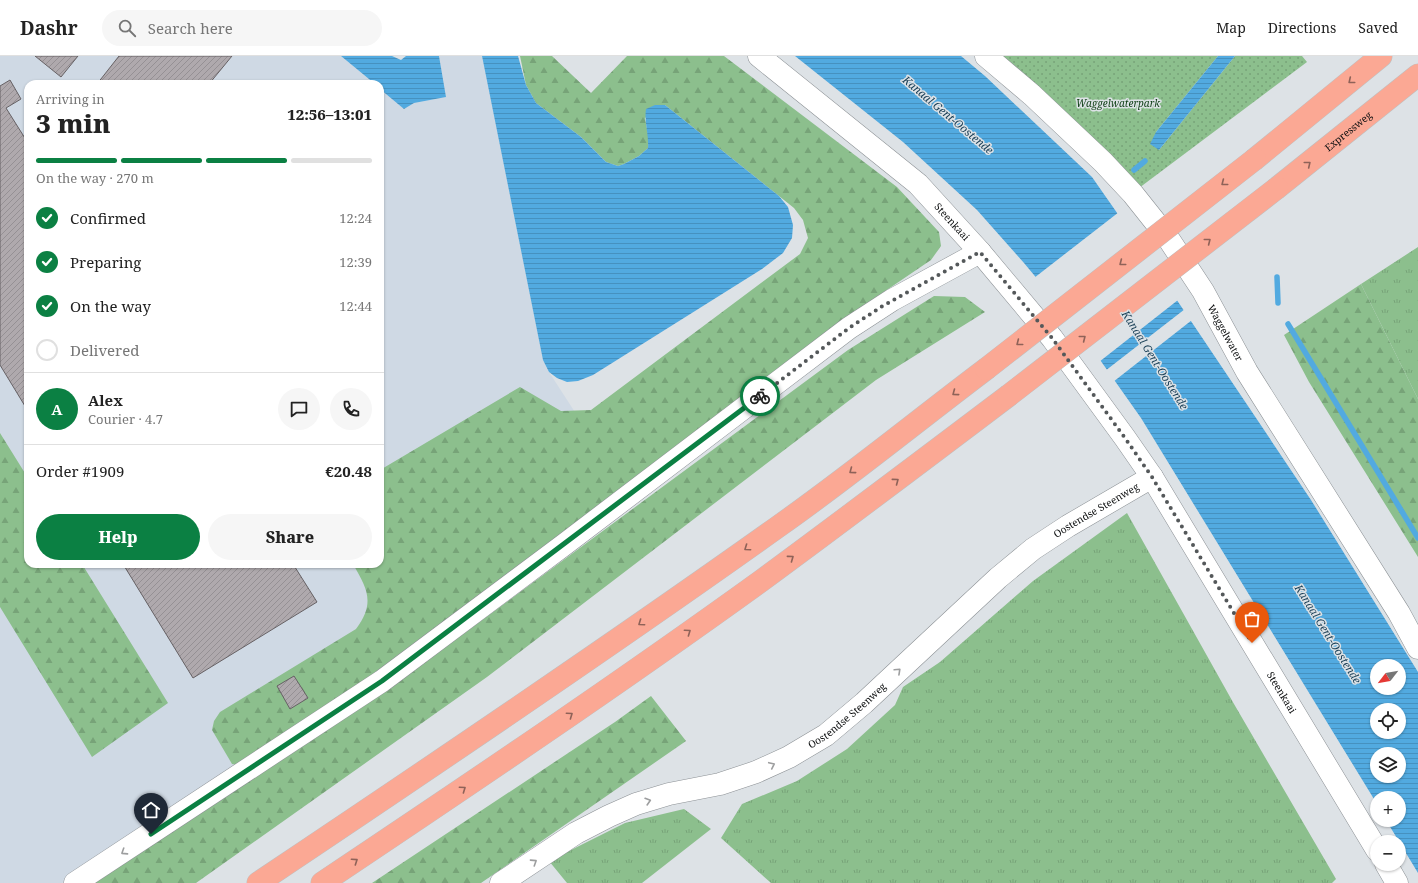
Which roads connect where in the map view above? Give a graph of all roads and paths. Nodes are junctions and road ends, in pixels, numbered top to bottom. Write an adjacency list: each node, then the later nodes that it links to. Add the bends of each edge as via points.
1 (759, 56): 5 (street, Steenkaai, via 918,184)
2 (986, 56): 7 (street, Waggelwater, via 1032,95 1102,162 1133,194 1168,238 1203,290 1247,372 1399,613)
3 (1381, 56): 11 (highway, one-way to 11, bridge, via 1255,159 986,369 775,529 415,778)
4 (1418, 74): 12 (highway, Expressweg, one-way to 4, bridge, via 453,796 760,581 1008,396 1277,188)
5 (980, 252): 6 (street, Steenkaai, via 1052,338); 10 (street, one-way to 10, via 892,300 849,328 382,681)
6 (1152, 477): 8 (street, Steenkaai); 13 (street, Oostendse Steenweg, one-way to 6, via 576,833 609,816 669,794 720,784 756,772 789,757 826,734 864,703 998,578 1033,549)
7 (1418, 648)
8 (1370, 838)
9 (1390, 871): 14 (street)
10 (75, 883)
11 (258, 883)
12 (322, 883)
13 (501, 883)
14 (1397, 883)

